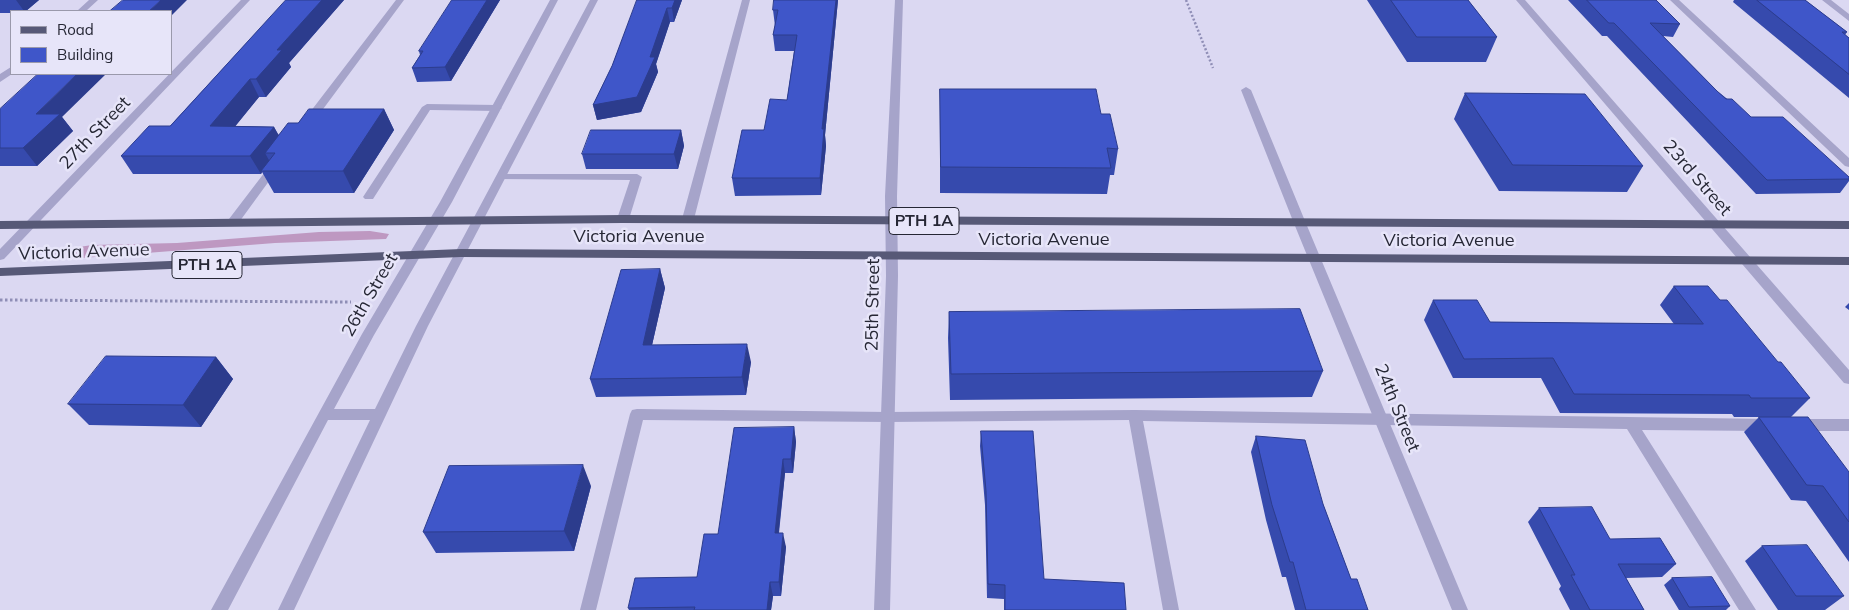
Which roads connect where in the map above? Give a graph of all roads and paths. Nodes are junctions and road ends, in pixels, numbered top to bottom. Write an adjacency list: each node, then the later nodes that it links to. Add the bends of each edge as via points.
1 (94, 0): 12 (street)
2 (246, 0): 31 (street, 27th Street)
3 (400, 0): 19 (street)
4 (554, 0): 18 (street, 26th Street)
5 (594, 0): 22 (street)
6 (746, 0): 25 (street)
7 (899, 0): 28 (street, 25th Street)
8 (1186, 0): 14 (path)
9 (1520, 0): 33 (street, 23rd Street)
10 (1674, 0): 21 (street)
11 (1826, 0): 13 (street)
12 (81, 10)
13 (1849, 18)
14 (1213, 68)
15 (10, 71): 16 (street)
16 (0, 79)
17 (1246, 90): 29 (street, 24th Street)
18 (497, 108): 23 (street, via 427,107); 26 (street, 26th Street)
19 (300, 133)
20 (282, 156): 30 (street)
21 (1849, 164)
22 (501, 177): 24 (street, via 637,177); 27 (street)
23 (369, 198)
24 (623, 219): 25 (main road, Victoria Avenue / PTH 1A); 27 (main road, Victoria Avenue / PTH 1A)
25 (688, 219): 28 (main road, Victoria Avenue / PTH 1A)
26 (436, 220): 27 (main road, Victoria Avenue / PTH 1A); 30 (main road, Victoria Avenue / PTH 1A); 37 (street, 26th Street)
27 (478, 220): 35 (street)
28 (891, 221): 29 (main road, Victoria Avenue / PTH 1A); 38 (street, 25th Street)
29 (1299, 221): 33 (main road, Victoria Avenue / PTH 1A); 39 (street, 24th Street)
30 (233, 222): 31 (main road, Victoria Avenue / PTH 1A)
31 (30, 224): 32 (main road, Victoria Avenue / PTH 1A); 36 (street, 27th Street)
32 (0, 225)
33 (1714, 225): 34 (main road, Victoria Avenue / PTH 1A); 40 (street, 23rd Street)
34 (1849, 225)
35 (461, 253): 37 (main road, Victoria Avenue / PTH 1A); 38 (main road, Victoria Avenue / PTH 1A); 46 (street)
36 (0, 256)
37 (414, 256): 42 (main road, Victoria Avenue / PTH 1A); 47 (street, 26th Street)
38 (892, 257): 39 (main road, Victoria Avenue / PTH 1A); 49 (street, 25th Street)
39 (1315, 258): 40 (main road, Victoria Avenue / PTH 1A); 50 (street, 24th Street)
40 (1745, 260): 41 (main road, Victoria Avenue / PTH 1A); 45 (street, 23rd Street)
41 (1849, 260)
42 (0, 272)
43 (0, 300): 44 (path)
44 (351, 302)
45 (1849, 379)
46 (380, 414): 47 (street); 54 (street)
47 (324, 415): 53 (street, 26th Street)
48 (1135, 415): 49 (street); 50 (street); 57 (street)
49 (888, 417): 55 (street, via 637,414); 56 (street, 25th Street)
50 (1381, 420): 51 (street); 58 (street, 24th Street)
51 (1631, 424): 52 (street); 59 (street)
52 (1849, 425)
53 (219, 610)
54 (286, 610)
55 (588, 610)
56 (882, 610)
57 (1171, 610)
58 (1460, 610)
59 (1748, 610)

